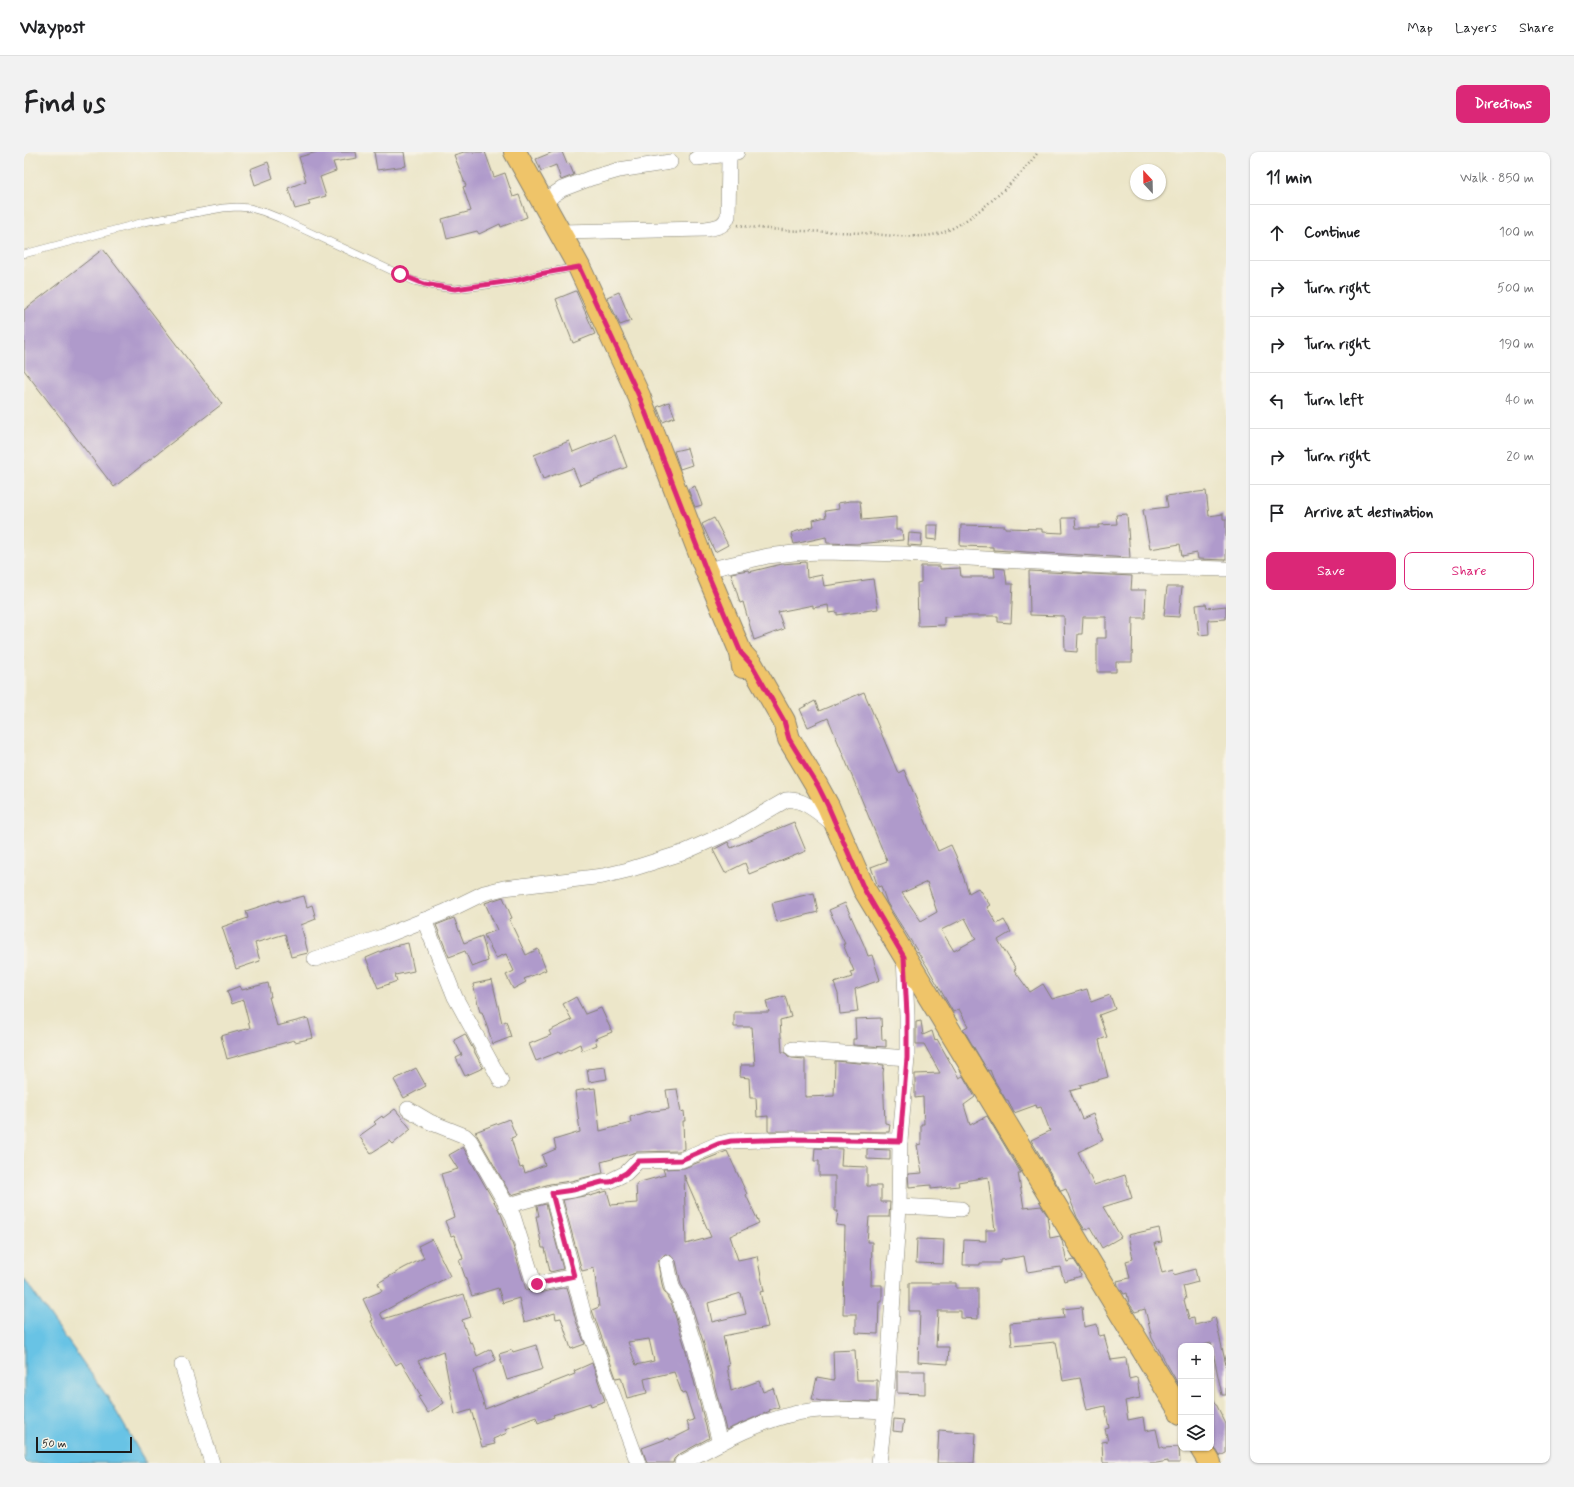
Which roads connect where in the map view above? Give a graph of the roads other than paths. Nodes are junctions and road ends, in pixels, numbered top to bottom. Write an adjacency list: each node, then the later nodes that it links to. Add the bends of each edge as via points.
1 (515, 152): 5 (main road)
2 (732, 153): 3 (street); 6 (street, via 729,160 728,216 725,223 717,228)
3 (697, 158)
4 (670, 162): 5 (street, via 619,170 591,178 562,189)
5 (545, 204): 6 (main road)
6 (560, 232): 8 (main road)
7 (24, 254): 8 (lane, via 144,222 237,207 250,208 279,218 424,284 455,289 518,280)
8 (579, 267): 10 (main road, via 639,396)
9 (1226, 569): 10 (street, via 1104,566 824,552 768,556)
10 (706, 570): 11 (main road, via 746,663 782,729 818,786)
11 (837, 826): 12 (street, via 801,802 786,800 734,830 682,853 604,876 504,888 484,893); 13 (main road, via 864,889)
12 (424, 920): 14 (street); 17 (street, via 455,997)
13 (904, 957): 16 (street); 27 (main road)
14 (315, 959)
15 (793, 1049): 16 (street)
16 (907, 1058): 19 (street)
17 (501, 1081)
18 (408, 1109): 21 (street, via 430,1122 465,1136)
19 (900, 1141): 20 (street, via 731,1141 681,1160 638,1161 626,1173 610,1182); 22 (street)
20 (552, 1193): 21 (street); 25 (street)
21 (506, 1206): 25 (street, via 518,1229 534,1283)
22 (899, 1206): 23 (street); 28 (street)
23 (961, 1209)
24 (667, 1263): 29 (street, via 672,1287 680,1301 694,1344)
25 (574, 1276): 32 (street, via 585,1319)
26 (182, 1365): 31 (street)
27 (1178, 1408)
28 (885, 1412): 29 (street, via 838,1409 797,1413); 34 (street)
29 (720, 1442): 33 (street)
30 (1203, 1451): 35 (main road)
31 (212, 1463)
32 (638, 1463)
33 (682, 1463)
34 (879, 1463)
35 (1210, 1463)

